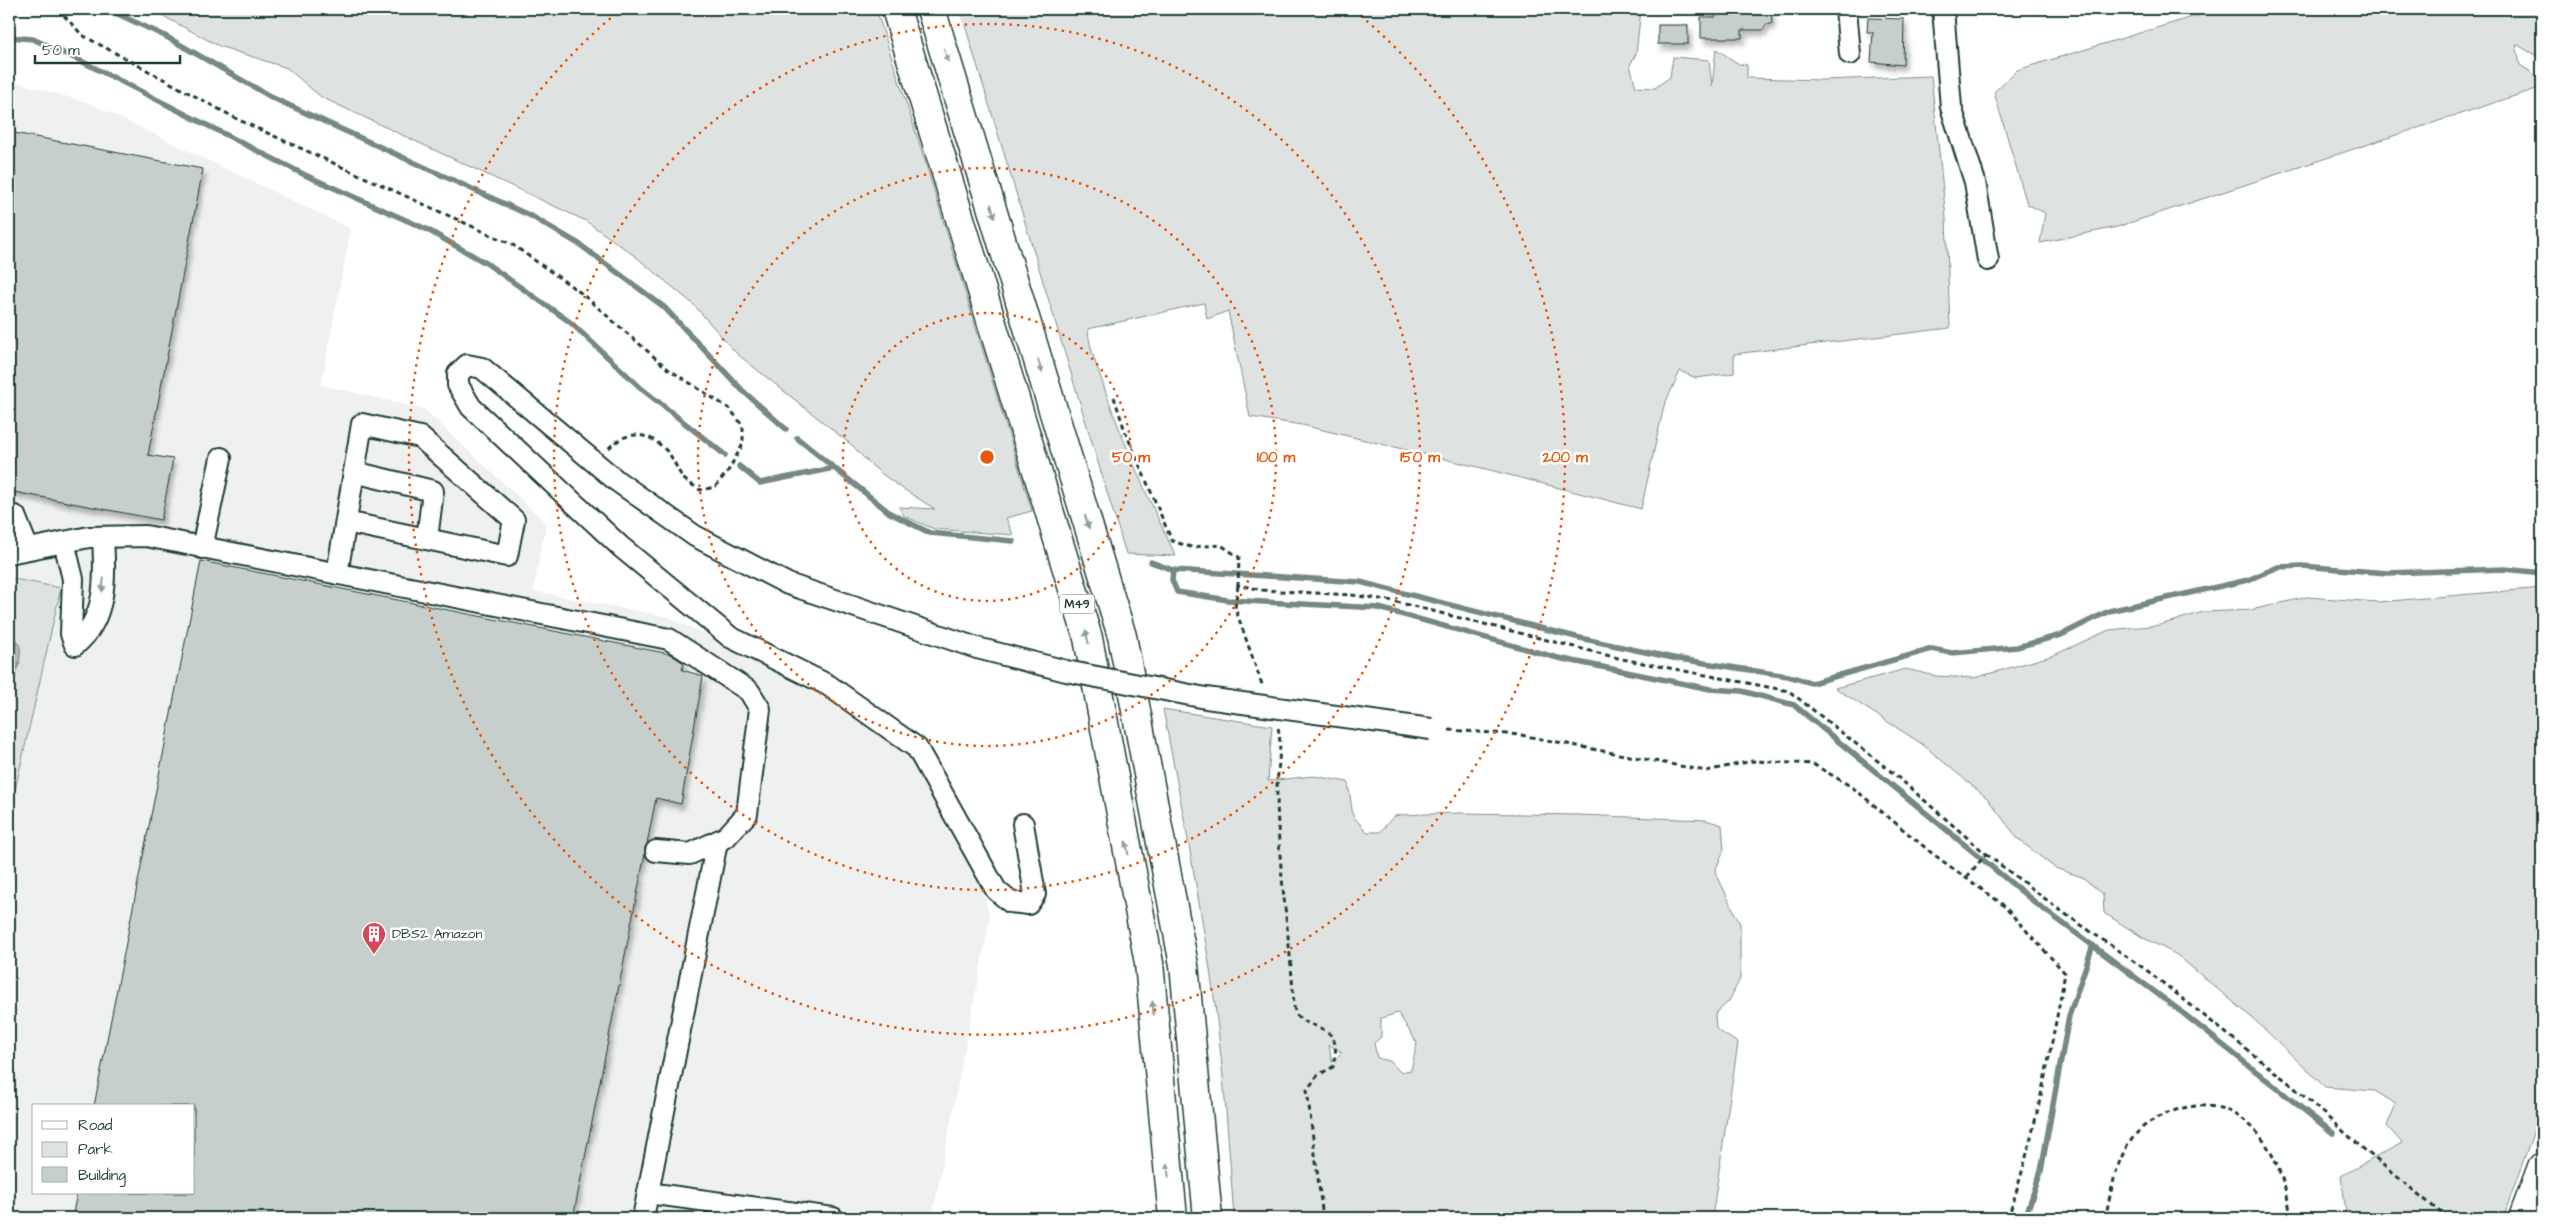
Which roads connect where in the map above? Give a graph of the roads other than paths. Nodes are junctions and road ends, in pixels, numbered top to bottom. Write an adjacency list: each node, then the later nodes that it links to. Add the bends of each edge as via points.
1 (896, 9): 26 (highway, M49, one-way to 1, via 1149,963 1088,638)
2 (931, 9): 27 (highway, M49, one-way to 27, via 1122,636 1184,965)
3 (1846, 9): 5 (lane)
4 (1943, 9): 6 (lane, via 1951,107 1975,182)
5 (1850, 54)
6 (1988, 260)
7 (221, 458): 14 (lane)
8 (354, 472): 10 (lane); 12 (lane, via 433,491); 12 (lane, via 362,424 420,436 514,520 507,556)
9 (15, 516): 15 (lane)
10 (346, 522): 12 (lane); 17 (lane)
11 (103, 537): 13 (lane); 13 (lane, one-way to 13, via 105,571 102,596 94,625 75,644 71,634 73,580); 14 (lane, via 146,536)
12 (426, 539)
13 (64, 542): 15 (lane)
14 (202, 548): 17 (lane)
15 (28, 549): 16 (lane)
16 (9, 553)
17 (338, 574): 20 (lane, via 669,639 749,691 760,709 747,814 726,838)
18 (1431, 729): 19 (lane, bridge, via 1206,698 1066,671 977,648 788,584 695,536 595,464 482,368 467,365 458,374 458,385 471,406 620,547 730,638 828,685 917,748 996,890 1010,902 1028,904 1035,894)
19 (1023, 824)
20 (717, 842): 21 (lane, via 690,854); 23 (lane)
21 (656, 851)
22 (2542, 1167): 28 (highway)
23 (648, 1193): 24 (lane); 25 (lane)
24 (643, 1218)
25 (833, 1218)
26 (1172, 1218)
27 (1208, 1218)
28 (2523, 1218)

